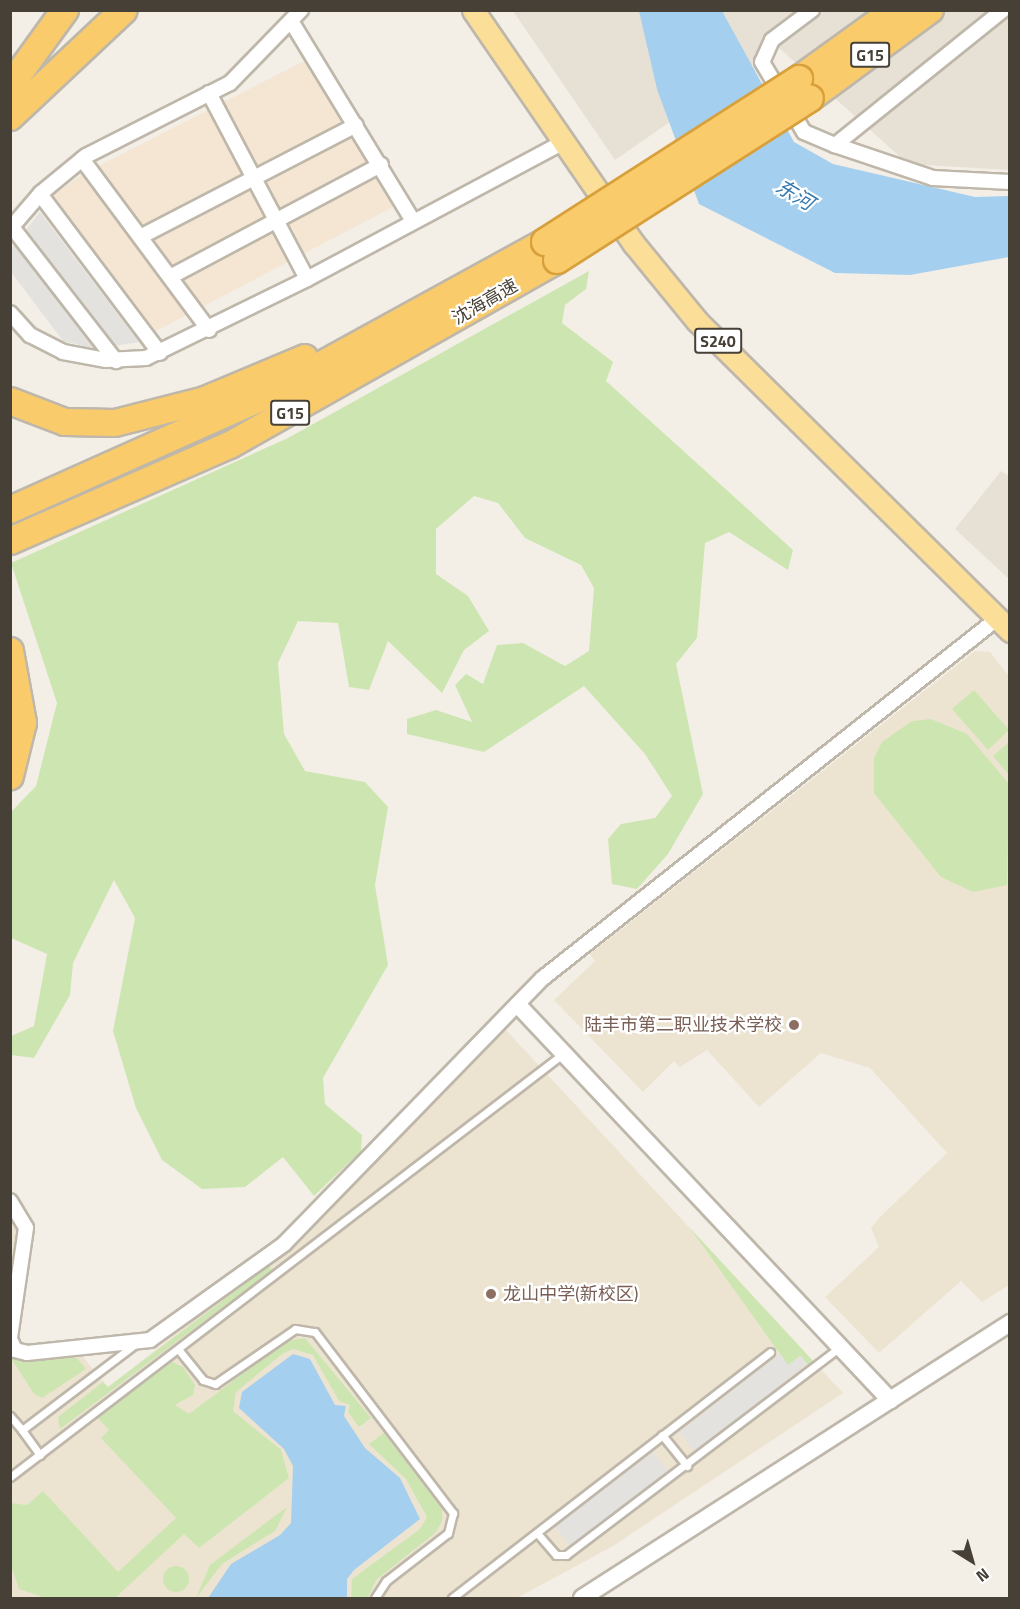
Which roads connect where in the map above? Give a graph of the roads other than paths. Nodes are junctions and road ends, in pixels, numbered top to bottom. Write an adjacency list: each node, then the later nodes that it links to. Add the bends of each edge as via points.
1 (65, 10): 9 (highway)
2 (124, 10): 12 (highway)
3 (473, 10): 14 (main road, S240)
4 (812, 10): 15 (street, via 772,40 762,62 804,132)
5 (894, 10): 10 (highway, 沈海高速 / G15)
6 (930, 10): 10 (highway, 沈海高速 / G15)
7 (1003, 10): 15 (street)
8 (296, 16): 11 (street, via 230,83); 13 (street)
9 (10, 86)
10 (805, 89): 25 (highway, 沈海高速 / G15, bridge)
11 (209, 93): 16 (street); 18 (street)
12 (10, 117)
13 (356, 125): 17 (street); 18 (street)
14 (565, 141): 22 (street); 36 (main road, S240, via 634,244 697,321)
15 (835, 145): 19 (street, via 933,178)
16 (82, 159): 20 (street); 24 (street)
17 (381, 165): 21 (street); 22 (street)
18 (253, 178): 21 (street); 24 (street)
19 (1010, 182)
20 (40, 194): 23 (street); 31 (street)
21 (275, 221): 26 (street); 27 (street)
22 (413, 221): 27 (street)
23 (11, 228): 32 (street)
24 (140, 237): 26 (street)
25 (551, 251): 28 (highway, 沈海高速 / G15); 35 (highway, 沈海高速 / G15, via 230,445)
26 (170, 277): 30 (street)
27 (308, 279): 30 (street)
28 (452, 290): 33 (highway, via 303,359 159,414 115,423 65,422); 34 (highway, 沈海高速 / G15, via 265,396)
29 (10, 313): 32 (street, via 46,345 84,359)
30 (209, 330): 31 (street)
31 (160, 353): 32 (street)
32 (116, 361)
33 (10, 401)
34 (10, 510)
35 (10, 541)
36 (1004, 625): 39 (street, via 543,978)
37 (10, 651): 38 (highway, via 24,723)
38 (10, 776)
39 (518, 1005): 40 (street); 44 (street, via 284,1245 158,1335)
40 (564, 1053): 45 (street); 46 (lane)
41 (10, 1201): 43 (street, via 26,1228)
42 (1010, 1323): 48 (street)
43 (10, 1338): 44 (street, via 15,1350 27,1353)
44 (140, 1341): 50 (lane)
45 (840, 1346): 48 (street); 53 (lane)
46 (178, 1349): 52 (lane); 56 (lane, via 203,1380 215,1384 295,1329 315,1332 453,1513 448,1533 386,1581)
47 (770, 1352): 51 (lane)
48 (890, 1400): 58 (street)
49 (10, 1416): 50 (lane)
50 (22, 1430): 52 (lane)
51 (662, 1435): 53 (lane); 55 (lane)
52 (40, 1455): 54 (lane)
53 (687, 1466): 55 (lane, via 566,1555 552,1553)
54 (10, 1477)
55 (537, 1533): 57 (lane)
56 (375, 1599)
57 (452, 1599)
58 (582, 1599)

